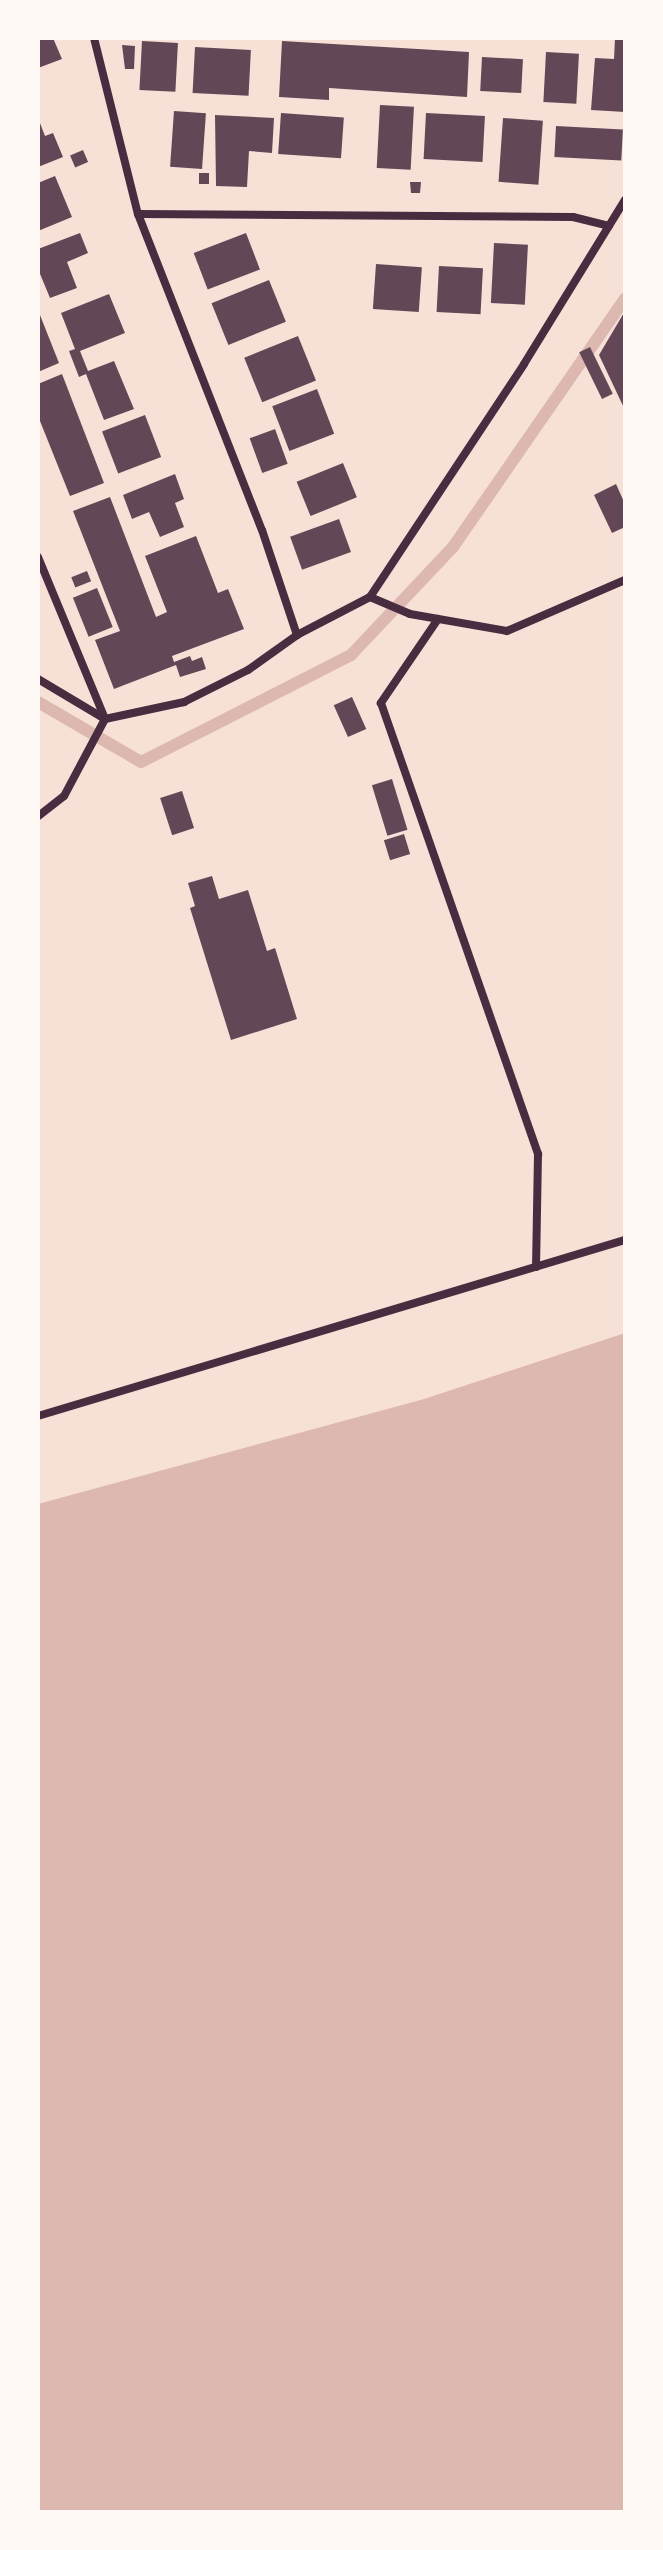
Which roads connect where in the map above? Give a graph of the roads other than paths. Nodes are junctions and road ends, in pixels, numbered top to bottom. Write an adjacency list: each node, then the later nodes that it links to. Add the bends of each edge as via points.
1 (94, 38): 3 (street)
2 (625, 200): 4 (street)
3 (138, 214): 4 (street, via 573,217); 9 (street, via 262,530)
4 (609, 226): 7 (street)
5 (38, 557): 11 (street)
6 (625, 580): 8 (street, via 507,631)
7 (370, 597): 8 (street); 9 (street)
8 (438, 619): 14 (street, via 381,703 538,1154)
9 (297, 635): 11 (street, via 248,670 184,702)
10 (38, 679): 11 (street)
11 (104, 720): 12 (street, via 64,796)
12 (38, 816)
13 (625, 1240): 14 (street)
14 (536, 1267): 15 (street)
15 (38, 1416)

